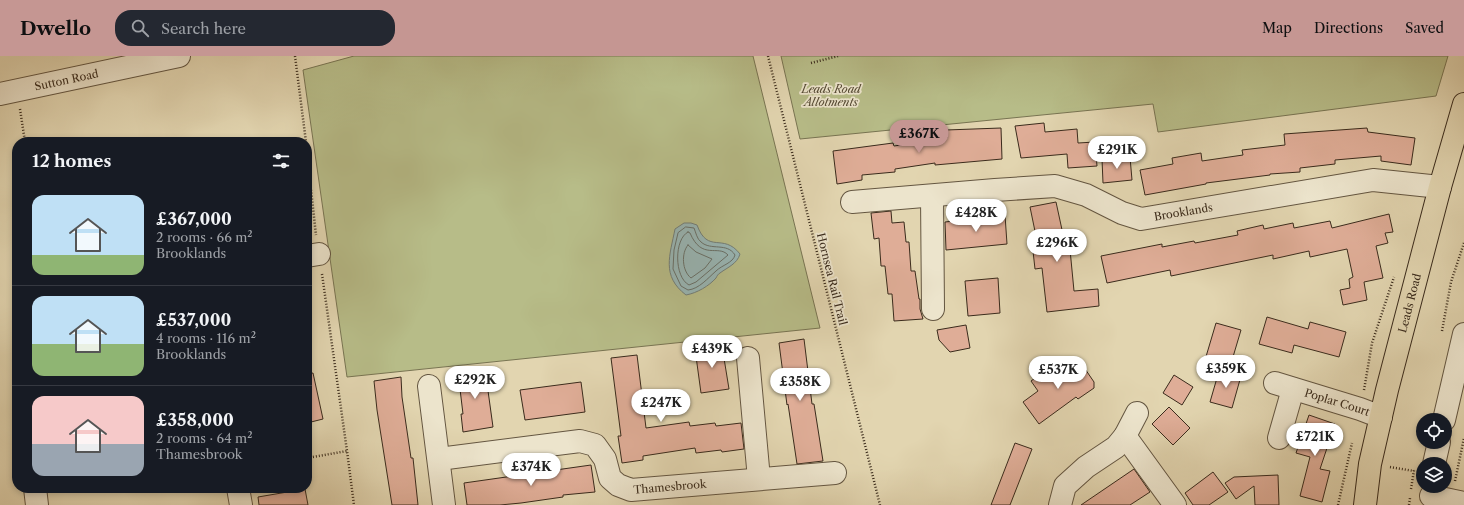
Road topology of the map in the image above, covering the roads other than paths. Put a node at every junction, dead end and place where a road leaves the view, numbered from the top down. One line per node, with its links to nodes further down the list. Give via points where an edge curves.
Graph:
1 (179, 56): 2 (street, Sutton Road)
2 (8, 93)
3 (1464, 104): 4 (main road, Leads Road)
4 (1440, 187): 5 (street, Brooklands, via 1373,180 1141,219 1122,214 1086,195 1055,186); 13 (main road, Leads Road)
5 (932, 196): 6 (street, Brooklands); 7 (street)
6 (852, 202)
7 (933, 309)
8 (1464, 334): 12 (street)
9 (748, 358): 18 (street)
10 (429, 386): 16 (street)
11 (1137, 413): 14 (street)
12 (1446, 413)
13 (1381, 417): 15 (street, Poplar Court, via 1284,386); 26 (main road, Leads Road, via 1370,464)
14 (1125, 436): 24 (street, via 1116,447 1086,467 1065,486); 25 (street)
15 (1279, 438)
16 (439, 459): 18 (street, Thamesbrook, via 580,441 595,446 605,459 610,478 618,486 631,490); 23 (street)
17 (835, 473): 18 (street, Thamesbrook)
18 (759, 479)
19 (36, 493): 21 (street)
20 (239, 493): 22 (street)
21 (37, 505)
22 (241, 505)
23 (444, 505)
24 (1060, 505)
25 (1175, 505)
26 (1365, 505)

